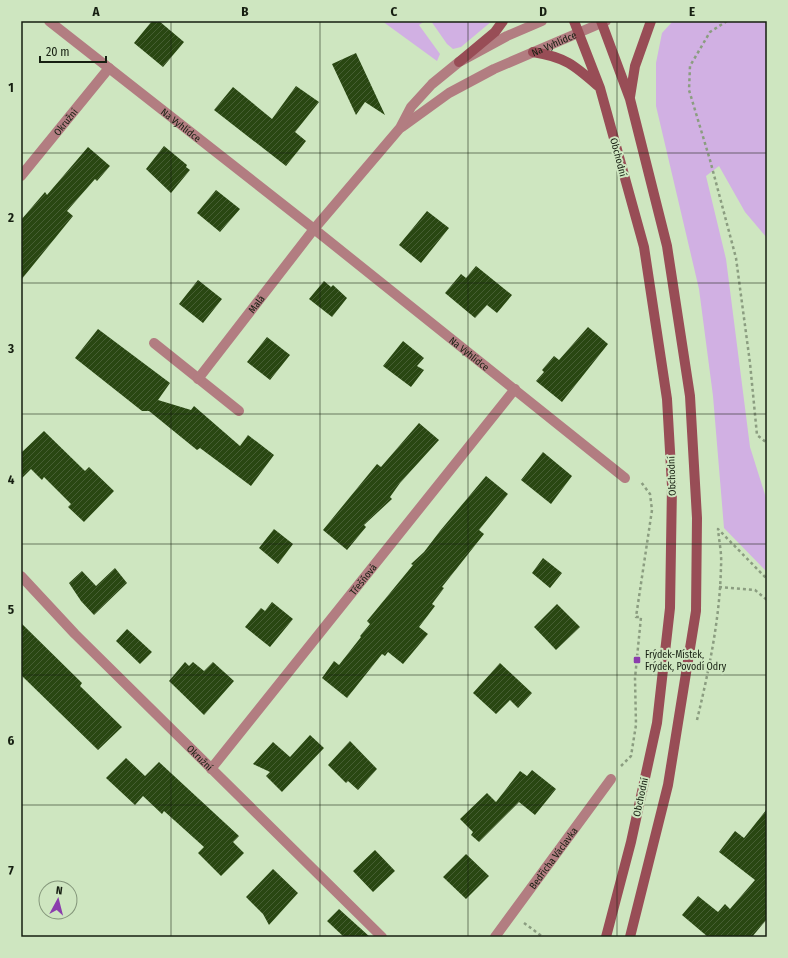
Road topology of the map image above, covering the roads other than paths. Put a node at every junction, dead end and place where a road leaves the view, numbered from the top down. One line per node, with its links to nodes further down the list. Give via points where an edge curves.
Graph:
1 (49, 21): 10 (street, Na Vyhlídce)
2 (503, 21): 9 (main road, via 495,32)
3 (542, 21): 9 (street, Na Vyhlídce, via 506,36)
4 (574, 21): 7 (main road, Obchodní)
5 (651, 21): 12 (main road, via 635,66)
6 (603, 22): 7 (street, Na Vyhlídce); 12 (main road)
7 (579, 33): 8 (street, Na Vyhlídce); 11 (main road, Obchodní)
8 (533, 52): 11 (main road, via 565,60); 13 (street, Na Vyhlídce, via 449,93)
9 (459, 62): 13 (street, Na Vyhlídce, via 432,84 411,107)
10 (109, 68): 14 (street, Okružní); 15 (street, Na Vyhlídce)
11 (600, 88): 26 (main road, Obchodní, via 644,248 667,399 672,533 670,608 657,723 631,842)
12 (630, 99): 27 (main road, via 671,270 690,396 697,525 696,611 668,785)
13 (400, 128): 15 (street, Na Vyhlídce)
14 (21, 176)
15 (314, 229): 17 (street, Malá); 18 (street, Na Vyhlídce)
16 (154, 343): 17 (street)
17 (198, 378): 19 (street)
18 (515, 389): 20 (street, Na Vyhlídce); 22 (street, Třešňová)
19 (239, 411)
20 (625, 478)
21 (21, 576): 22 (street, Okružní, via 75,634)
22 (211, 769): 24 (street, Okružní)
23 (611, 779): 25 (street, Bedřicha Václavka)
24 (382, 937)
25 (495, 937)
26 (606, 937)
27 (630, 937)

